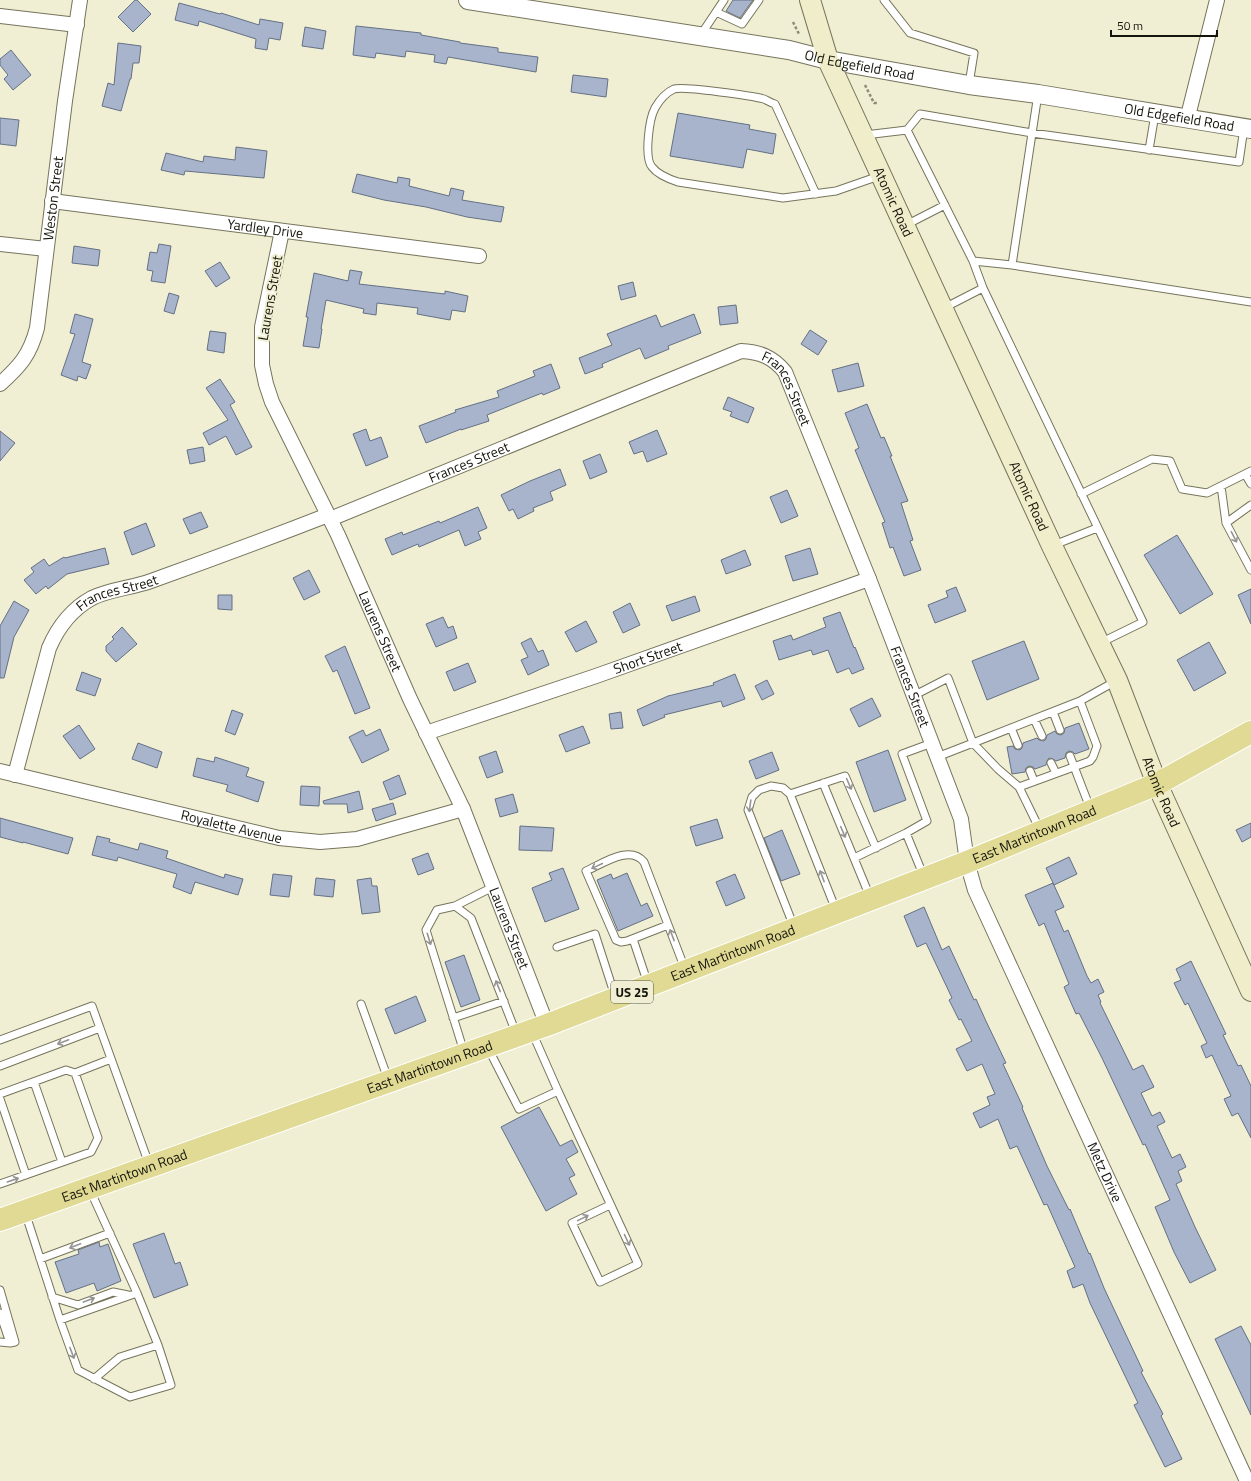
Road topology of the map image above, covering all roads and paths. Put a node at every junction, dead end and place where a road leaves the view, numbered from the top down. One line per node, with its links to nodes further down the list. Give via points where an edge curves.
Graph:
1 (80, 0): 11 (street, Weston Street)
2 (724, 0): 8 (lane)
3 (759, 0): 8 (lane, via 742,24)
4 (810, 0): 16 (main road, Atomic Road)
5 (884, 0): 19 (lane, via 910,33 974,54)
6 (1217, 0): 24 (street)
7 (477, 1): 14 (street, Old Edgefield Road)
8 (716, 12): 14 (lane)
9 (0, 16): 11 (street)
10 (793, 22): 13 (path)
11 (77, 25): 32 (street, Weston Street)
12 (805, 31): 13 (path)
13 (799, 34): 15 (path)
14 (700, 36): 16 (street, Old Edgefield Road, via 789,50)
15 (799, 40)
16 (828, 60): 19 (street, Old Edgefield Road); 28 (main road, Atomic Road)
17 (866, 80): 18 (path)
18 (865, 85): 20 (path); 22 (path, via 874,103)
19 (969, 85): 21 (street, Old Edgefield Road)
20 (860, 88)
21 (1038, 94): 23 (street, Old Edgefield Road); 27 (lane)
22 (878, 103)
23 (1155, 114): 24 (street, Old Edgefield Road); 29 (lane)
24 (1187, 120): 25 (street, Old Edgefield Road)
25 (1247, 129): 29 (lane, via 1239,162)
26 (907, 130): 27 (lane, via 920,114); 28 (lane); 33 (lane)
27 (1032, 134): 29 (lane); 40 (lane)
28 (863, 135): 30 (main road, Atomic Road)
29 (1149, 150)
30 (881, 175): 31 (lane, via 836,191); 34 (main road, Atomic Road)
31 (816, 194): 31 (lane, via 784,198 678,182 664,177 652,167 648,157 654,109 664,96 674,89 694,88 763,99 775,104)
32 (52, 201): 35 (street, Yardley Drive); 37 (street, Weston Street)
33 (944, 205): 34 (lane); 39 (lane)
34 (905, 226): 43 (main road, Atomic Road)
35 (282, 231): 38 (street, Yardley Drive); 50 (street, Laurens Street, via 262,327 262,365 272,402)
36 (0, 244): 37 (street)
37 (46, 249): 44 (street, Weston Street, via 34,340 19,366)
38 (479, 256)
39 (973, 261): 40 (lane); 41 (lane)
40 (1012, 265): 42 (lane)
41 (983, 288): 43 (lane); 48 (lane)
42 (1251, 302)
43 (943, 308): 53 (main road, Atomic Road)
44 (0, 384)
45 (1248, 472): 46 (lane); 47 (lane)
46 (1251, 484)
47 (1221, 486): 48 (lane, via 1207,493 1182,489 1170,461 1152,459); 51 (lane)
48 (1081, 494): 52 (lane)
49 (1251, 505): 51 (lane)
50 (329, 517): 55 (street, Frances Street, via 741,351 752,351 772,359 785,372); 65 (street, Laurens Street); 77 (street, Frances Street, via 146,583 103,593 81,605 54,635)
51 (1226, 523): 54 (lane, one-way to 54)
52 (1097, 528): 53 (lane); 56 (lane, via 1143,622)
53 (1052, 546): 56 (main road, Atomic Road)
54 (1251, 570)
55 (869, 579): 58 (street, Frances Street); 65 (street, Short Street)
56 (1099, 643): 57 (main road, Atomic Road)
57 (1117, 680): 59 (lane); 80 (main road, Atomic Road)
58 (914, 696): 67 (street, Frances Street); 68 (lane, via 948,678)
59 (1080, 701): 60 (lane); 73 (lane, via 1097,746 1090,761)
60 (1053, 712): 61 (lane); 63 (lane)
61 (1034, 719): 62 (lane); 66 (lane)
62 (1011, 728): 68 (lane); 69 (lane)
63 (1060, 730)
64 (1251, 732): 80 (main road, East Martintown Road / US 25)
65 (426, 733): 83 (street, Laurens Street)
66 (1042, 736)
67 (932, 743): 71 (street, Frances Street); 86 (lane, via 902,754 927,821)
68 (973, 743): 71 (lane); 81 (lane)
69 (1018, 745)
70 (1070, 756): 73 (lane)
71 (937, 757): 89 (street, Frances Street, via 961,819)
72 (1051, 763): 76 (lane)
73 (1074, 767): 76 (lane); 84 (lane)
74 (0, 771): 77 (street, Royalette Avenue)
75 (1030, 771): 78 (lane)
76 (1056, 773): 78 (lane)
77 (15, 775): 83 (street, Royalette Avenue, via 300,841 357,839)
78 (1034, 781): 81 (lane)
79 (823, 783): 82 (lane); 87 (lane, one-way to 87, via 845,776); 88 (lane, one-way to 88)
80 (1157, 784): 84 (main road, East Martintown Road / US 25); 101 (main road, Atomic Road)
81 (1019, 787): 85 (lane)
82 (790, 794): 94 (lane, one-way to 82); 96 (lane, one-way to 96, via 783,788 771,786 759,790 752,797 748,810)
83 (463, 809): 91 (street, Laurens Street)
84 (1091, 811): 85 (main road, East Martintown Road / US 25)
85 (1041, 832): 89 (main road, East Martintown Road / US 25)
86 (906, 833): 87 (lane); 90 (lane)
87 (876, 848): 88 (lane)
88 (854, 858): 92 (lane)
89 (967, 862): 90 (main road, East Martintown Road / US 25); 139 (street, Metz Drive, via 975,890)
90 (924, 879): 92 (main road, East Martintown Road / US 25)
91 (493, 887): 93 (lane); 107 (street, Laurens Street)
92 (871, 900): 94 (main road, East Martintown Road / US 25)
93 (455, 906): 103 (lane, one-way to 93, via 471,918); 105 (lane, one-way to 105, via 437,910 426,930)
94 (837, 913): 96 (main road, East Martintown Road / US 25)
95 (668, 925): 97 (lane); 97 (lane, one-way to 97, via 640,856 622,856 586,871 614,938 620,942); 99 (lane, one-way to 95)
96 (795, 929): 99 (main road, East Martintown Road / US 25)
97 (632, 939): 100 (lane)
98 (557, 947): 102 (lane, via 595,934)
99 (686, 971): 100 (main road, East Martintown Road / US 25)
100 (649, 985): 102 (main road, East Martintown Road / US 25)
101 (1251, 991)
102 (615, 998): 107 (main road, East Martintown Road / US 25)
103 (504, 1001): 105 (lane); 107 (lane)
104 (361, 1004): 114 (lane)
105 (453, 1018): 110 (lane)
106 (100, 1028): 108 (lane, via 92,1006); 111 (lane); 112 (lane, one-way to 112)
107 (532, 1030): 109 (main road, East Martintown Road / US 25); 116 (lane)
108 (0, 1040)
109 (487, 1046): 110 (main road, East Martintown Road / US 25); 116 (lane, via 519,1109)
110 (464, 1054): 114 (main road, East Martintown Road / US 25)
111 (111, 1059): 113 (lane); 120 (lane)
112 (0, 1066)
113 (75, 1073): 115 (lane, via 66,1070); 119 (lane, via 98,1138 90,1152)
114 (388, 1081): 120 (main road, East Martintown Road / US 25)
115 (34, 1082): 117 (lane); 119 (lane)
116 (558, 1091): 124 (lane)
117 (0, 1094)
118 (0, 1099): 121 (lane)
119 (62, 1162): 121 (lane)
120 (150, 1166): 123 (main road, East Martintown Road / US 25)
121 (26, 1175): 122 (lane, one-way to 121)
122 (0, 1184)
123 (89, 1188): 125 (main road, East Martintown Road / US 25); 127 (lane)
124 (610, 1205): 124 (lane, one-way to 124, via 638,1264 600,1282 572,1223)
125 (25, 1211): 126 (main road, East Martintown Road / US 25); 128 (lane)
126 (0, 1220)
127 (110, 1233): 128 (lane, one-way to 128); 130 (lane)
128 (40, 1259): 132 (lane)
129 (0, 1290): 136 (lane, via 15,1342)
130 (137, 1293): 131 (lane); 137 (lane)
131 (128, 1295): 132 (lane, one-way to 131, via 78,1305 113,1292); 134 (lane)
132 (52, 1297): 134 (lane)
133 (0, 1313): 136 (lane)
134 (60, 1320): 138 (lane, one-way to 138, via 78,1370)
135 (0, 1342): 136 (lane)
136 (10, 1343)
137 (158, 1345): 138 (lane, via 120,1357); 138 (lane, via 171,1384 130,1397)
138 (94, 1378)
139 (1247, 1481)

